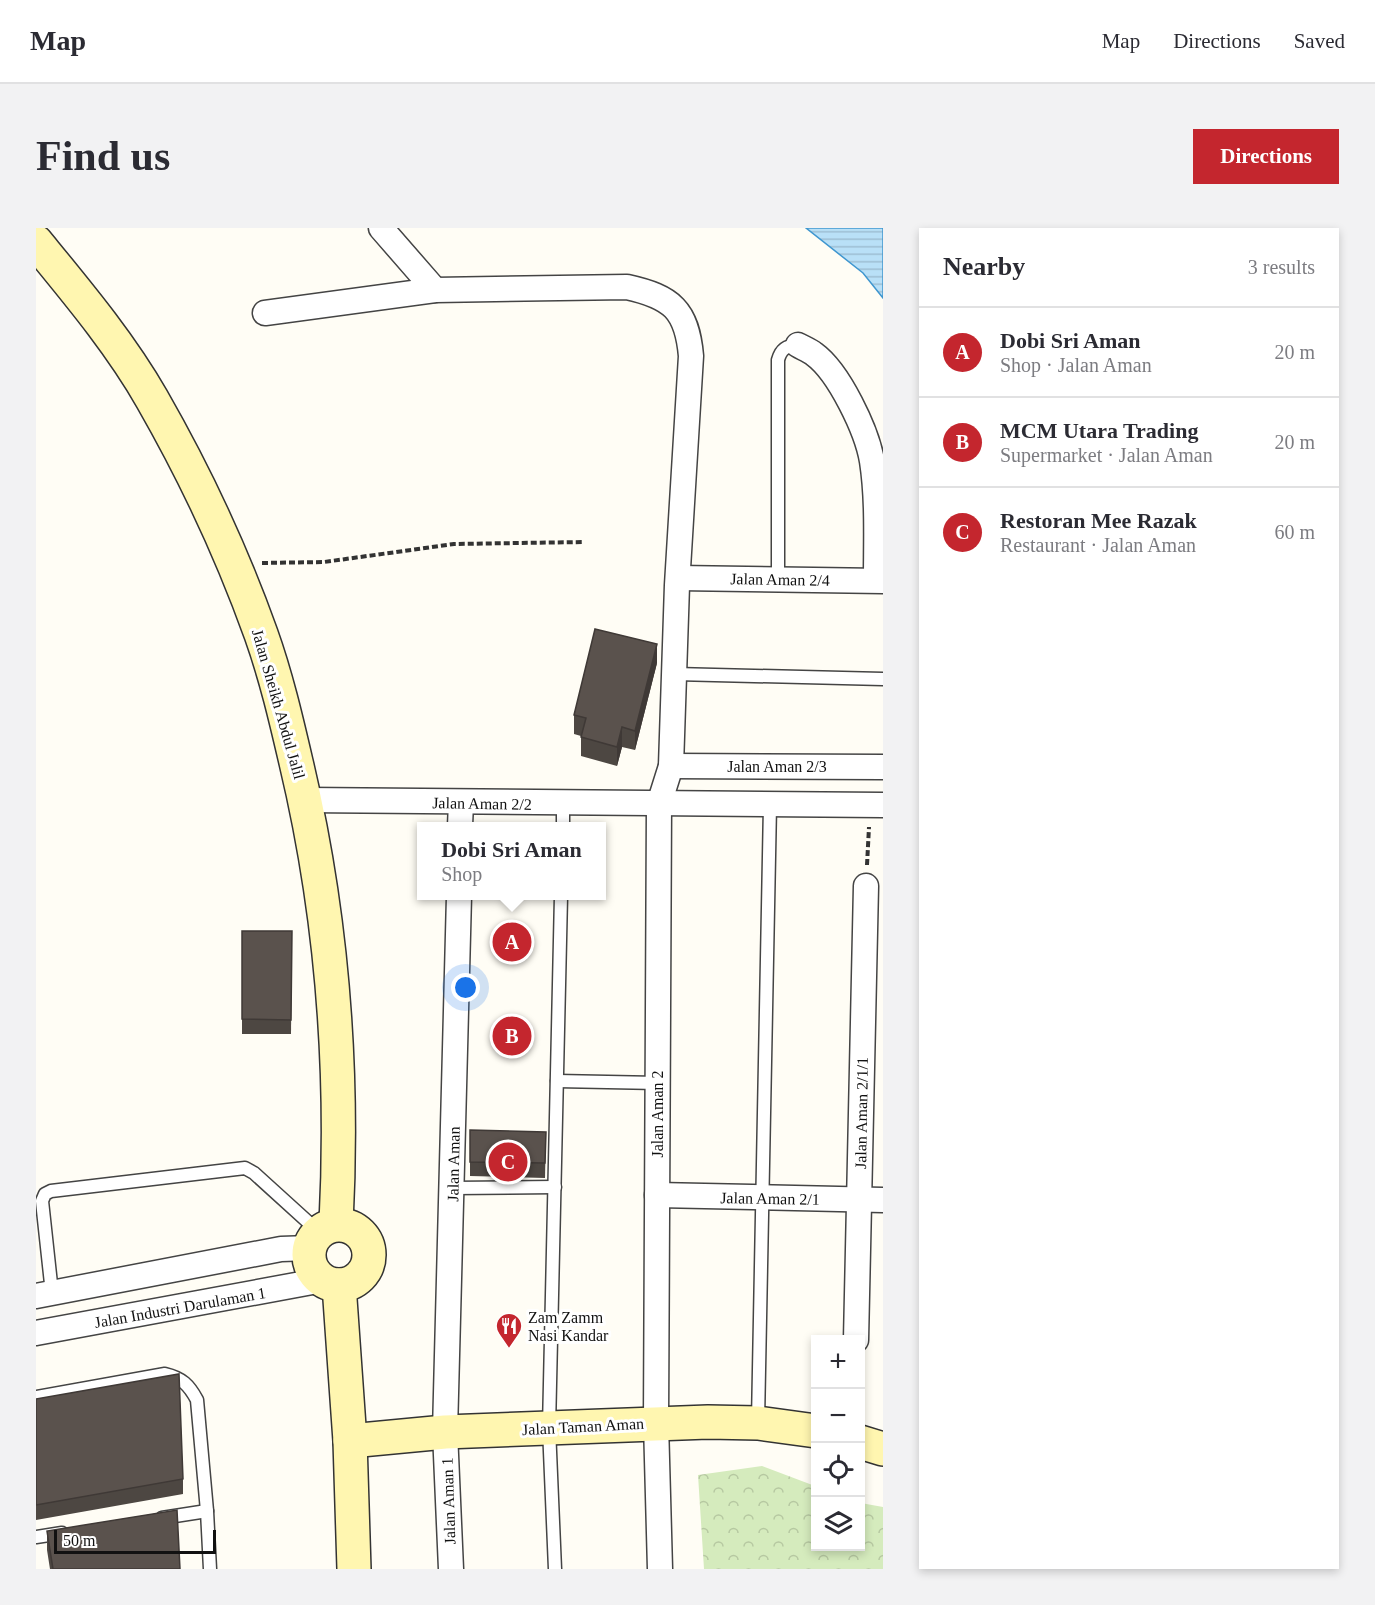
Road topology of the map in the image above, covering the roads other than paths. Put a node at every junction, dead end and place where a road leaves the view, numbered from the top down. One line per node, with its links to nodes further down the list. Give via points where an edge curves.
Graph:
1 (381, 228): 3 (street)
2 (36, 242): 13 (street, Jalan Sheikh Abdul Jalil, via 152,398 188,466 234,563 262,637)
3 (435, 290): 4 (street, Jalan Aman 2); 6 (street, Jalan Aman 2, via 627,287 667,301 680,314 689,334 691,356)
4 (265, 313)
5 (798, 345): 7 (lane, via 784,348 778,360); 8 (street, via 831,371 849,400 868,445)
6 (678, 578): 7 (street, Jalan Aman 2/4); 9 (street, Jalan Aman 2)
7 (778, 580): 8 (street, Jalan Aman 2/4)
8 (880, 580)
9 (675, 674): 10 (lane); 11 (street, Jalan Aman 2)
10 (883, 679)
11 (671, 766): 12 (street, Jalan Aman 2/3); 15 (street, Jalan Aman 2)
12 (883, 767)
13 (305, 800): 14 (street, Jalan Aman 2/2); 30 (street, Jalan Sheikh Abdul Jalil, via 327,934 340,1159)
14 (461, 802): 18 (street, Jalan Aman 2/2); 19 (street)
15 (659, 804): 16 (street, Jalan Aman 2/2); 18 (street, Jalan Aman 2/2); 24 (street, Jalan Aman 2)
16 (770, 805): 17 (street, Jalan Aman 2/2); 28 (lane)
17 (876, 805)
18 (563, 815)
19 (460, 822)
20 (866, 886): 29 (street, Jalan Aman 2/1/1)
21 (459, 900): 26 (street, Jalan Aman)
22 (561, 900): 23 (lane)
23 (557, 1081): 24 (lane); 25 (lane)
24 (658, 1083): 27 (street, Jalan Aman 2)
25 (555, 1187): 26 (lane); 38 (lane)
26 (452, 1188): 40 (street, Jalan Aman)
27 (657, 1195): 28 (street, Jalan Aman 2/1); 36 (street, Jalan Aman 2)
28 (764, 1197): 29 (street, Jalan Aman 2/1); 37 (lane)
29 (871, 1200): 34 (street, Jalan Aman 2/1/1)
30 (322, 1235): 31 (street, via 312,1267); 31 (street, via 355,1229 362,1235 369,1253 364,1272 349,1283); 32 (street, via 281,1249); 32 (lane, via 245,1168 51,1191 42,1201)
31 (331, 1283): 33 (street, Jalan Industri Darulaman 1); 41 (street)
32 (44, 1295)
33 (36, 1333)
34 (857, 1335)
35 (36, 1397): 44 (lane, via 165,1374 179,1377 197,1400)
36 (656, 1423): 37 (street, Jalan Taman Aman); 38 (street, Jalan Taman Aman); 52 (street, Jalan Aman 2)
37 (758, 1424): 39 (street, Jalan Taman Aman)
38 (549, 1428): 40 (street, Jalan Taman Aman); 51 (lane)
39 (811, 1430)
40 (445, 1432): 41 (street, Jalan Taman Aman); 50 (street, Jalan Aman 1)
41 (350, 1441): 49 (street)
42 (864, 1443): 43 (street)
43 (883, 1449)
44 (207, 1511): 45 (lane); 48 (lane)
45 (150, 1520)
46 (70, 1532): 47 (lane)
47 (36, 1537)
48 (210, 1569)
49 (354, 1569)
50 (451, 1569)
51 (555, 1569)
52 (660, 1569)

